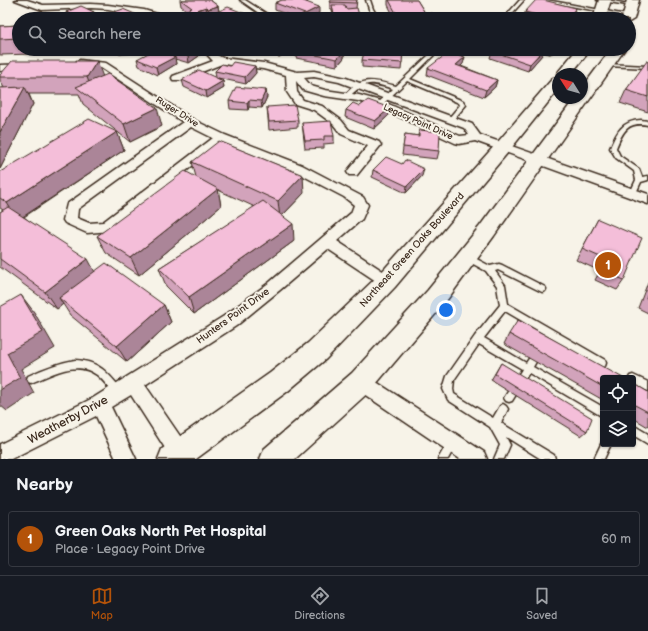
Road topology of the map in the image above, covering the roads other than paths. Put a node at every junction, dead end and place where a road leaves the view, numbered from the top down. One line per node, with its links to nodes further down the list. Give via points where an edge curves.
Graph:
1 (19, 0): 7 (street, via 42,8)
2 (98, 0): 7 (street)
3 (242, 0): 11 (lane)
4 (368, 0): 12 (lane)
5 (522, 0): 13 (lane)
6 (540, 0): 8 (lane)
7 (91, 6): 10 (street)
8 (602, 6): 9 (lane); 9 (lane)
9 (631, 10)
10 (136, 12)
11 (260, 12)
12 (372, 12)
13 (511, 12)
14 (213, 56): 18 (street)
15 (431, 56): 27 (lane)
16 (578, 56): 24 (main road)
17 (613, 56): 20 (main road)
18 (221, 62): 25 (street, Legacy Point Drive, via 264,66); 26 (street)
19 (69, 64): 35 (street, Ruger Drive, via 103,65)
20 (607, 65): 22 (lane); 40 (main road)
21 (40, 66): 23 (street)
22 (648, 67)
23 (0, 68)
24 (569, 68)
25 (294, 74): 28 (street, Legacy Point Drive, via 314,74); 31 (street, Legacy Point Drive, via 307,88); 41 (street, via 292,92 299,102 318,108 337,122 345,132 375,145)
26 (177, 78)
27 (406, 79): 29 (lane); 34 (lane, via 461,102 463,105)
28 (357, 85): 29 (lane, via 372,81); 31 (lane); 32 (street, Legacy Point Drive)
29 (397, 88): 32 (lane)
30 (552, 88): 39 (main road, Northeast Green Oaks Boulevard)
31 (347, 96): 33 (street, Legacy Point Drive)
32 (388, 96): 33 (lane); 34 (street, Legacy Point Drive)
33 (380, 104): 38 (street, Legacy Point Drive, via 459,140)
34 (451, 119): 38 (street, Legacy Point Drive, via 468,126)
35 (190, 122): 37 (street, Ruger Drive); 37 (street, via 72,206 70,220 87,228 106,227)
36 (648, 123): 43 (lane, via 640,121 628,124 619,132 613,148 618,157 637,170)
37 (221, 137): 45 (street, Ruger Drive, via 298,168)
38 (476, 137): 39 (street, Legacy Point Drive)
39 (503, 147): 40 (street, Legacy Point Drive); 50 (main road, Northeast Green Oaks Boulevard)
40 (538, 160): 44 (street, Legacy Point Drive); 48 (main road)
41 (353, 172)
42 (648, 178): 43 (lane)
43 (639, 180): 44 (lane)
44 (633, 193): 46 (street, Legacy Point Drive)
45 (349, 194): 47 (street, Hunters Point Drive, via 361,205 358,216)
46 (648, 199)
47 (328, 242): 50 (street); 63 (street, Hunters Point Drive, via 230,321)
48 (466, 257): 49 (lane); 60 (main road, via 436,297)
49 (489, 268): 51 (lane, via 499,267); 52 (lane, via 501,285)
50 (386, 281): 73 (main road, Northeast Green Oaks Boulevard, via 317,351)
51 (542, 289)
52 (504, 306): 53 (lane); 54 (lane)
53 (549, 332): 55 (lane); 56 (lane)
54 (478, 339): 57 (lane); 67 (lane, via 450,379 448,389 451,397)
55 (543, 342)
56 (602, 362)
57 (531, 364): 61 (lane); 66 (lane)
58 (31, 379): 63 (lane, via 60,367 85,363)
59 (636, 381): 62 (lane)
60 (361, 382): 71 (street); 75 (main road)
61 (518, 382)
62 (648, 387)
63 (126, 388): 64 (street, Weatherby Drive); 73 (street)
64 (100, 404): 72 (street, Weatherby Drive); 74 (street)
65 (503, 409): 67 (lane)
66 (602, 411)
67 (494, 425): 77 (lane, via 504,445); 78 (lane)
68 (636, 432): 69 (lane)
69 (648, 439)
70 (605, 447): 79 (lane)
71 (448, 451): 76 (street)
72 (0, 454)
73 (179, 457)
74 (126, 459)
75 (274, 459)
76 (477, 459)
77 (498, 459)
78 (550, 459)
79 (599, 459)

